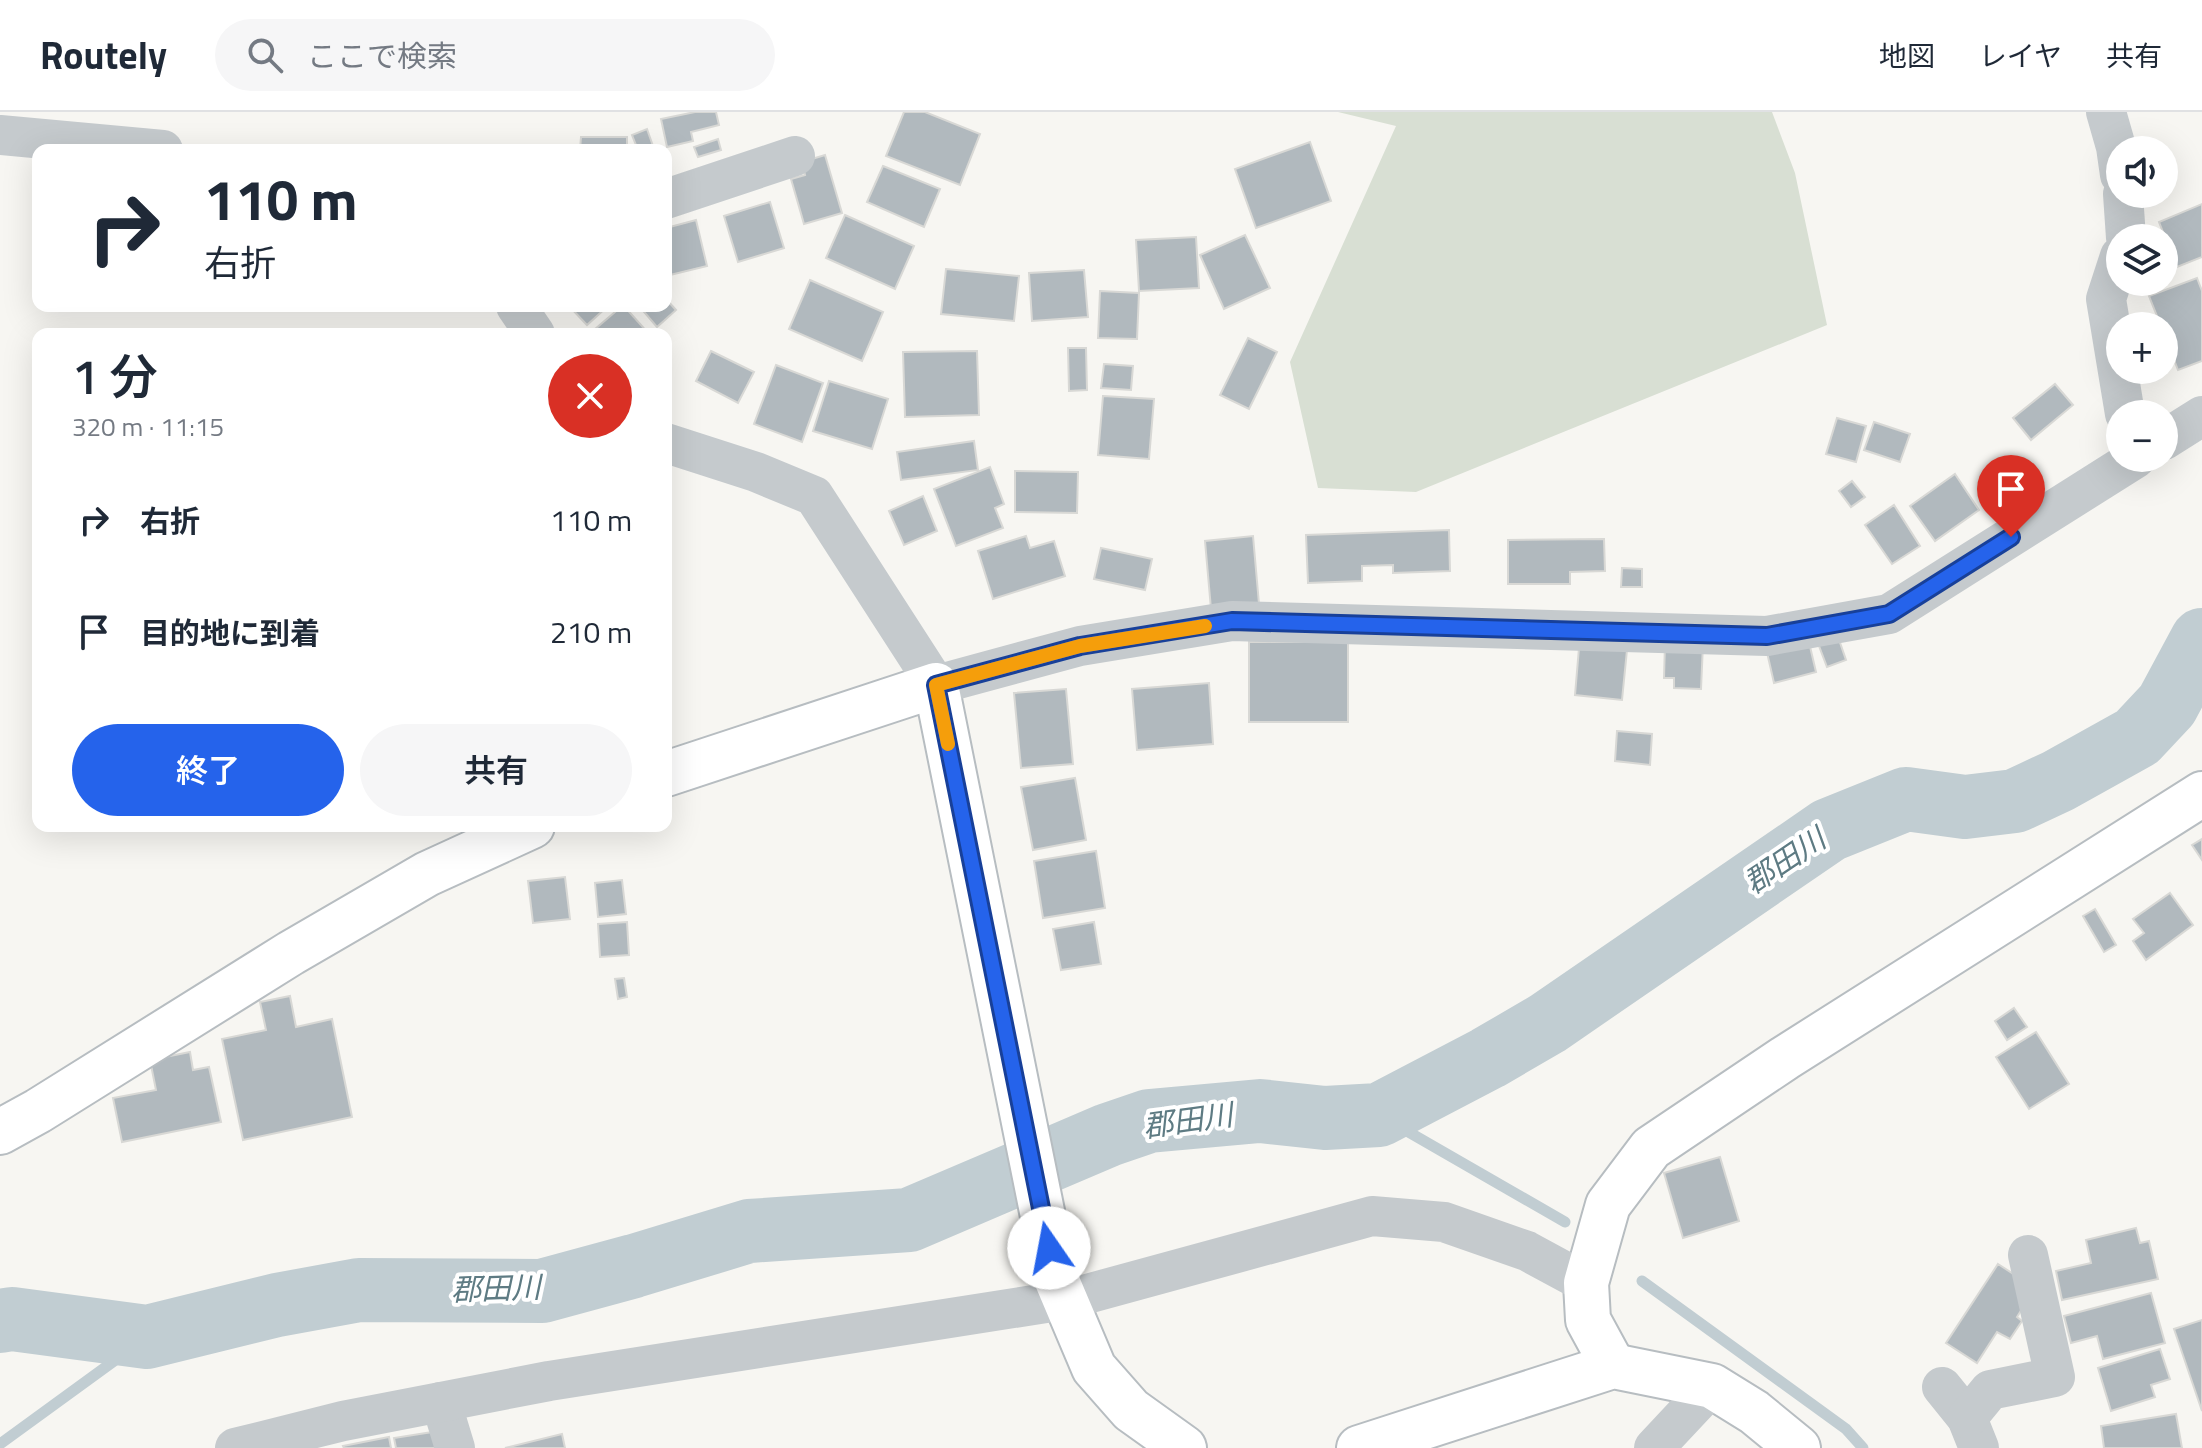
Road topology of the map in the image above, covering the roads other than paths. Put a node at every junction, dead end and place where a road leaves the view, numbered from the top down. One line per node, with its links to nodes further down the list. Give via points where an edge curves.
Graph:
1 (2106, 112): 3 (street)
2 (0, 135): 4 (street)
3 (2113, 136)
4 (98, 144)
5 (795, 156): 6 (street)
6 (672, 197)
7 (2107, 296): 8 (street)
8 (2123, 400)
9 (2202, 416): 10 (street)
10 (2178, 431)
11 (672, 445): 13 (street, via 814,496)
12 (2114, 472): 13 (street, via 1889,614 1767,636 1232,621 1080,646)
13 (936, 685): 14 (street); 20 (street)
14 (672, 772)
15 (2202, 794): 19 (street, via 1651,1148 1608,1205)
16 (519, 832): 17 (street, via 427,874)
17 (0, 1132)
18 (2028, 1255): 25 (street, via 2055,1377 1990,1390)
19 (1586, 1283): 20 (street, via 1527,1251 1444,1222 1372,1216); 21 (street, via 1588,1320)
20 (1060, 1288): 24 (street); 28 (street, via 1094,1368 1131,1410)
21 (1613, 1366): 22 (street); 29 (street)
22 (1712, 1386): 30 (street); 31 (street)
23 (1942, 1387): 25 (street)
24 (441, 1402): 26 (street); 27 (street)
25 (1973, 1433)
26 (235, 1448)
27 (455, 1448)
28 (1184, 1448)
29 (1359, 1448)
30 (1654, 1448)
31 (1798, 1448)

